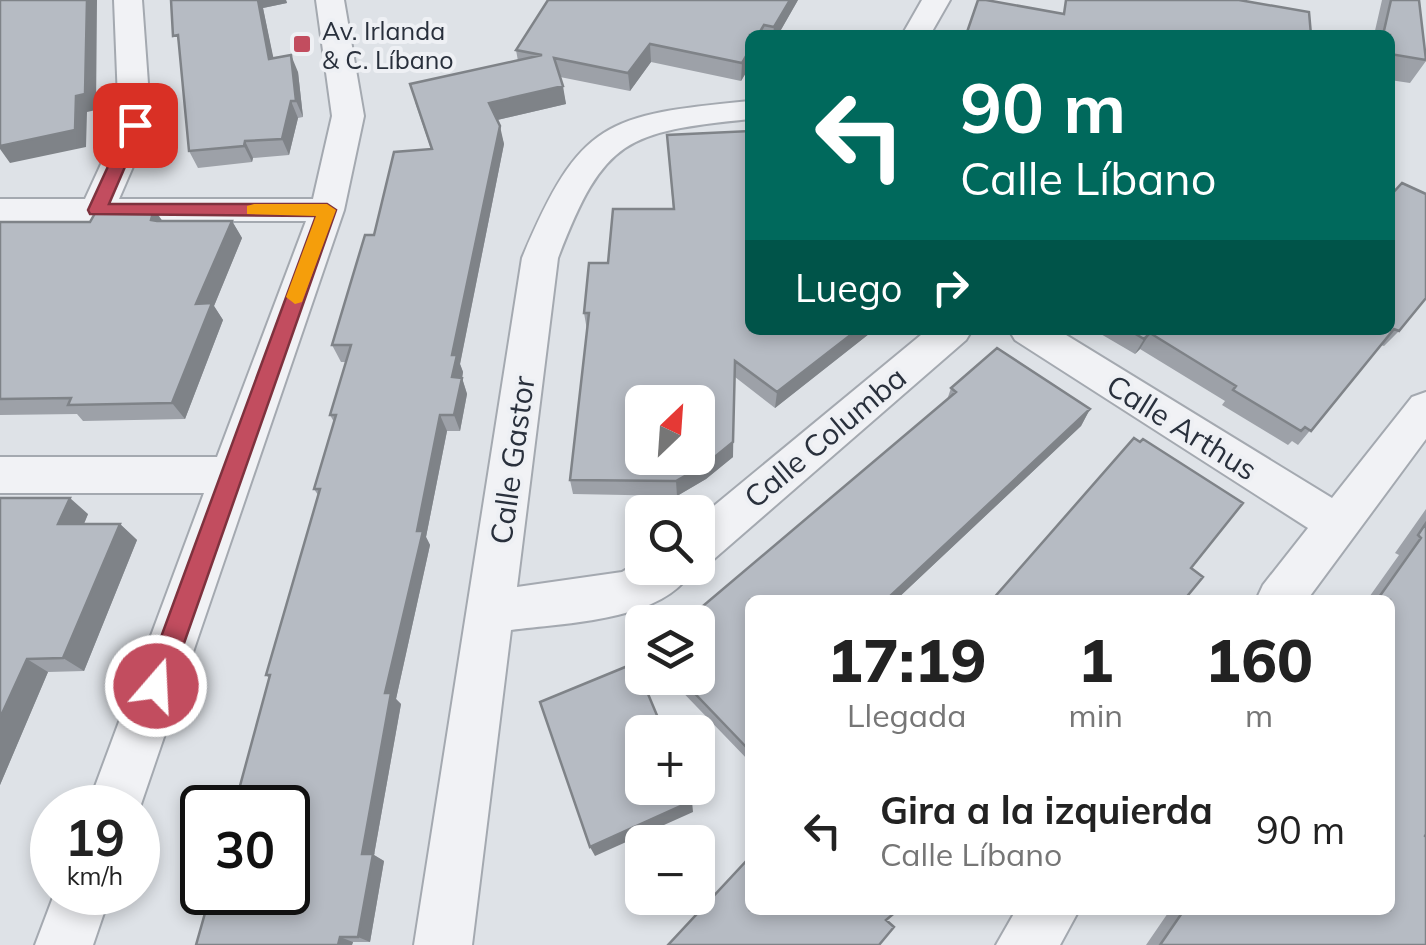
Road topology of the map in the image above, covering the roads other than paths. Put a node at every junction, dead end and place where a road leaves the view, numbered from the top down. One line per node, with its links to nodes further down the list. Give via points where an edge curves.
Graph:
1 (128, 0): 7 (street, via 135,125)
2 (330, 0): 8 (street, via 348,116)
3 (936, 0): 4 (street)
4 (919, 30)
5 (745, 110): 18 (street, Calle Gastor, via 638,125 602,144 568,188 540,258)
6 (0, 210): 7 (street)
7 (97, 210): 8 (street)
8 (327, 210): 13 (street)
9 (947, 335): 15 (street, Calle Columba)
10 (1036, 335): 14 (street, Calle Arthus)
11 (1426, 408): 14 (street)
12 (0, 475): 13 (street)
13 (231, 475): 19 (street)
14 (1336, 523): 17 (street)
15 (715, 531)
16 (641, 585): 18 (street)
17 (1284, 595)
18 (491, 612): 23 (street, Calle Gastor)
19 (121, 785)
20 (75, 915): 22 (street)
21 (1047, 915): 24 (street)
22 (64, 945)
23 (442, 945)
24 (1025, 945)

